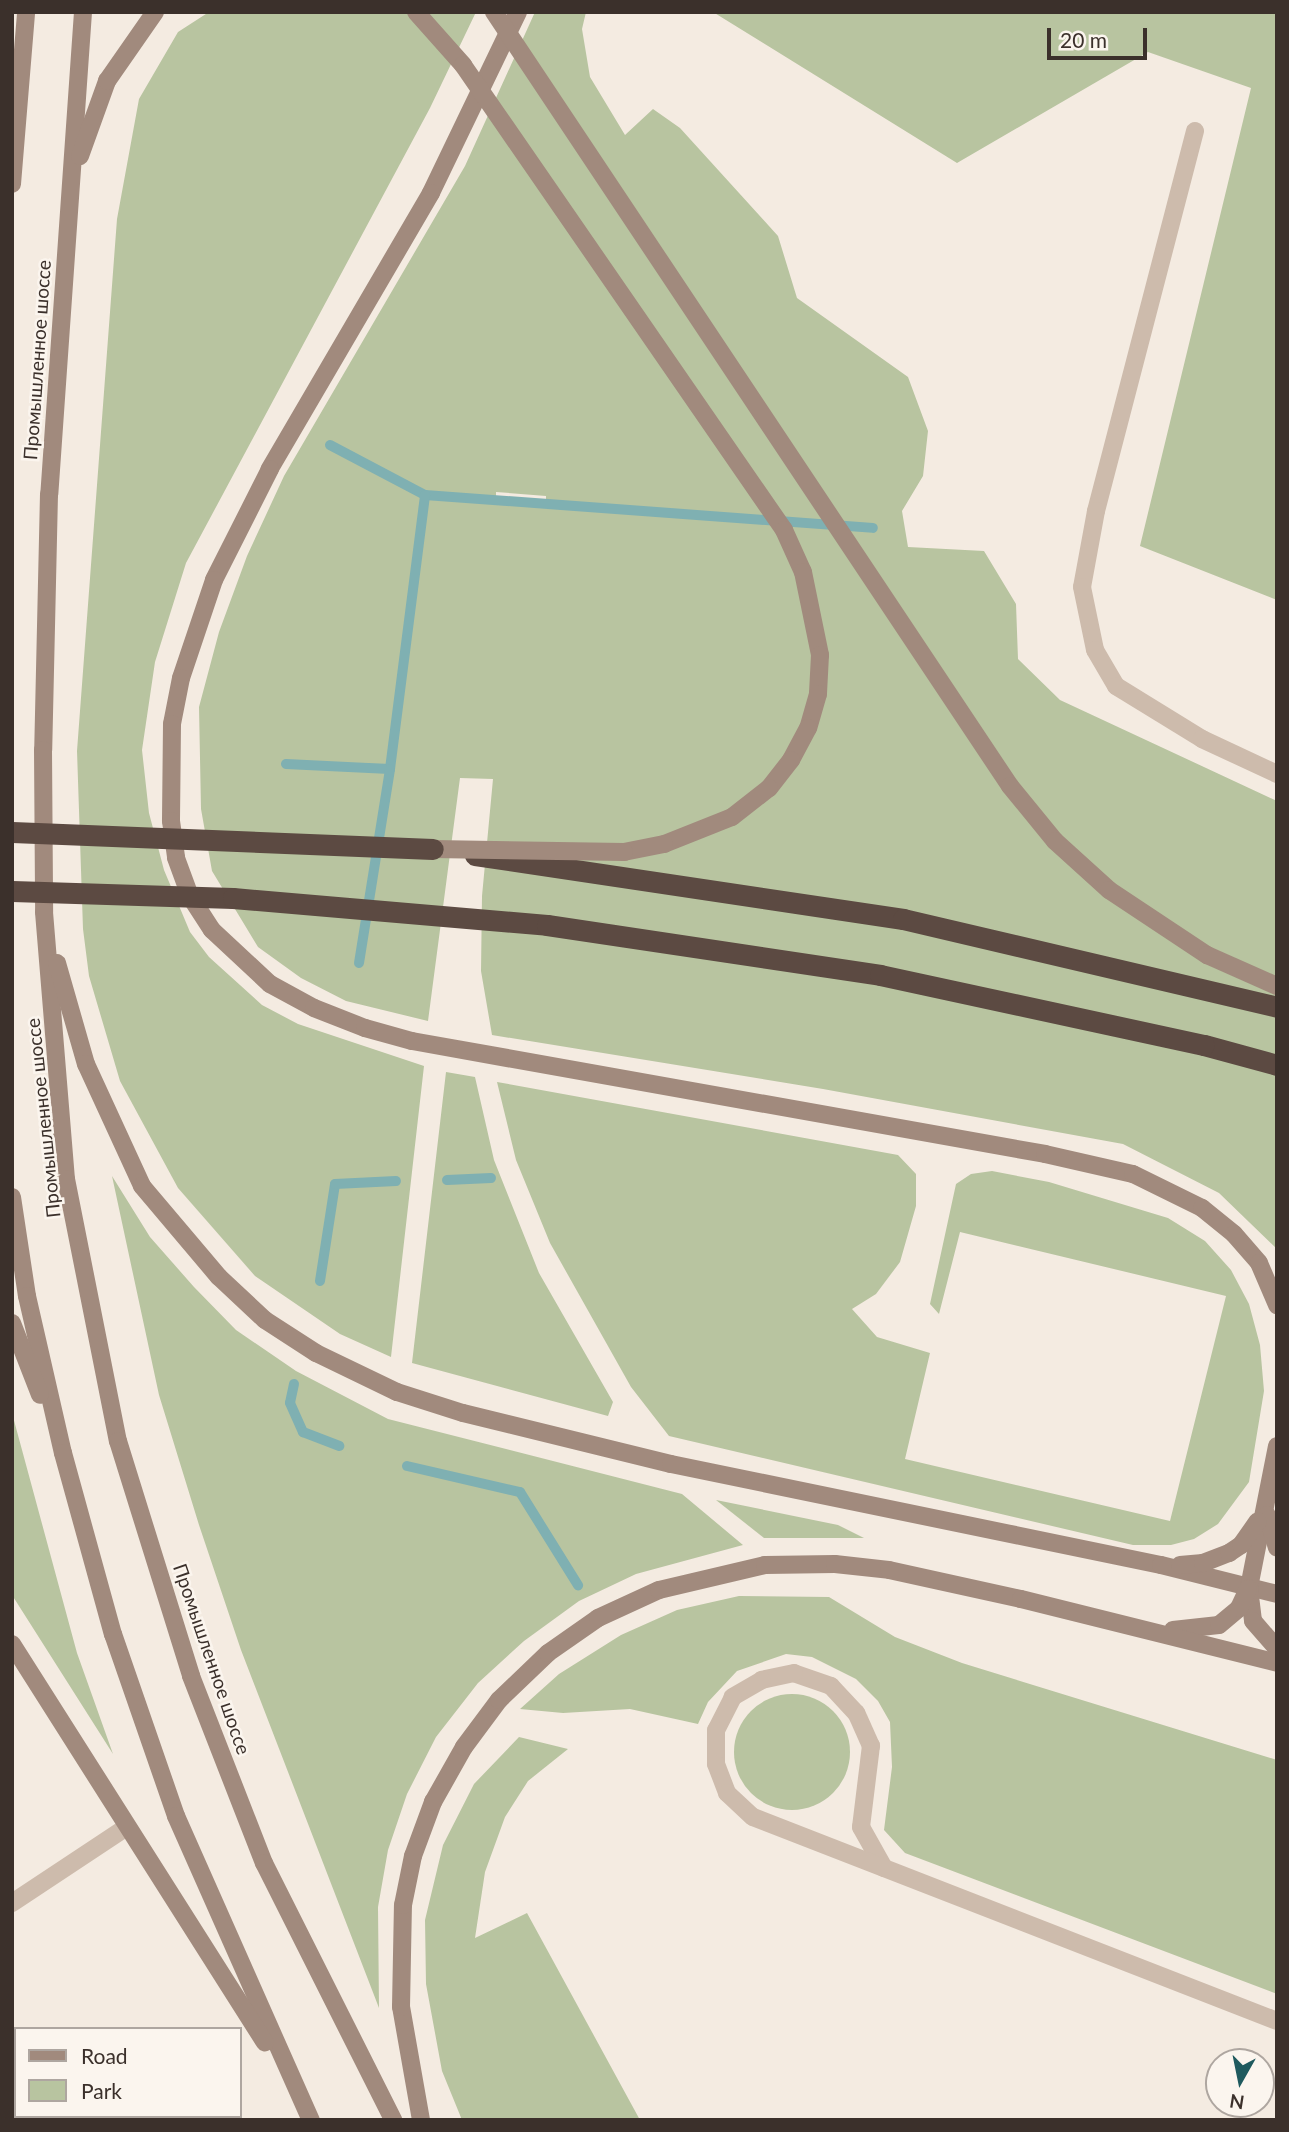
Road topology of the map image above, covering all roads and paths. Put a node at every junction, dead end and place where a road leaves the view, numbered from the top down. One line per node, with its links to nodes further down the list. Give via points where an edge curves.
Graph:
1 (26, 12): 8 (main road)
2 (83, 12): 9 (main road, Промышленное шоссе)
3 (155, 12): 9 (main road, via 107,81)
4 (416, 12): 12 (main road, bridge, via 464,65 784,530 803,572 820,654 818,694 808,728 791,760 769,789 732,817 664,844 624,852)
5 (494, 12): 15 (main road, bridge, via 1010,786 1055,841 1109,890 1207,955)
6 (518, 12): 19 (main road, via 431,193 270,469 214,580 181,678 172,724 171,821 176,858 190,895 212,930 270,984 365,1028 412,1041 1045,1154 1133,1174 1180,1195 1234,1234 1259,1264)
7 (1195, 131): 10 (street, via 1096,511 1082,587 1095,650 1116,686 1202,739)
8 (12, 184)
9 (70, 189): 14 (main road, Промышленное шоссе, via 49,494)
10 (1277, 775)
11 (12, 832): 12 (highway, bridge)
12 (433, 849): 16 (highway, bridge, via 902,919)
13 (12, 891): 17 (highway, bridge, via 233,898 547,925 880,975 1049,1008)
14 (44, 912): 25 (main road, via 86,1064 142,1185 219,1277 265,1320 316,1353 397,1392 463,1413 671,1464); 38 (main road, Промышленное шоссе, via 66,1179 118,1441 191,1676 264,1863)
15 (1277, 986)
16 (1277, 1007)
17 (1277, 1065)
18 (12, 1197): 22 (main road, Промышленное шоссе, via 27,1296)
19 (1277, 1305)
20 (12, 1323): 22 (main road)
21 (1277, 1446): 23 (main road)
22 (63, 1453): 36 (main road, Промышленное шоссе, via 113,1634 176,1816)
23 (1265, 1505): 24 (main road); 25 (main road, via 1253,1532 1229,1552 1203,1563); 26 (main road)
24 (1277, 1547)
25 (1161, 1565): 26 (main road)
26 (1249, 1588): 27 (main road); 28 (main road, via 1239,1608 1219,1625); 30 (main road, via 1253,1621)
27 (1277, 1594)
28 (1152, 1631): 31 (main road); 39 (main road, via 889,1570 835,1564 765,1565 659,1590 598,1618 548,1653 499,1700 433,1802 413,1856 403,1905 401,2007)
29 (12, 1644): 32 (main road)
30 (1277, 1649)
31 (1277, 1663)
32 (127, 1827): 34 (street); 36 (main road)
33 (884, 1868): 33 (street, via 861,1827 871,1746 856,1713 831,1686 794,1673 762,1680 733,1697 716,1730 716,1764 727,1793 753,1817); 35 (street)
34 (12, 1903)
35 (1277, 2021)
36 (298, 2096): 37 (main road, Промышленное шоссе)
37 (311, 2120)
38 (393, 2120)
39 (421, 2120)

